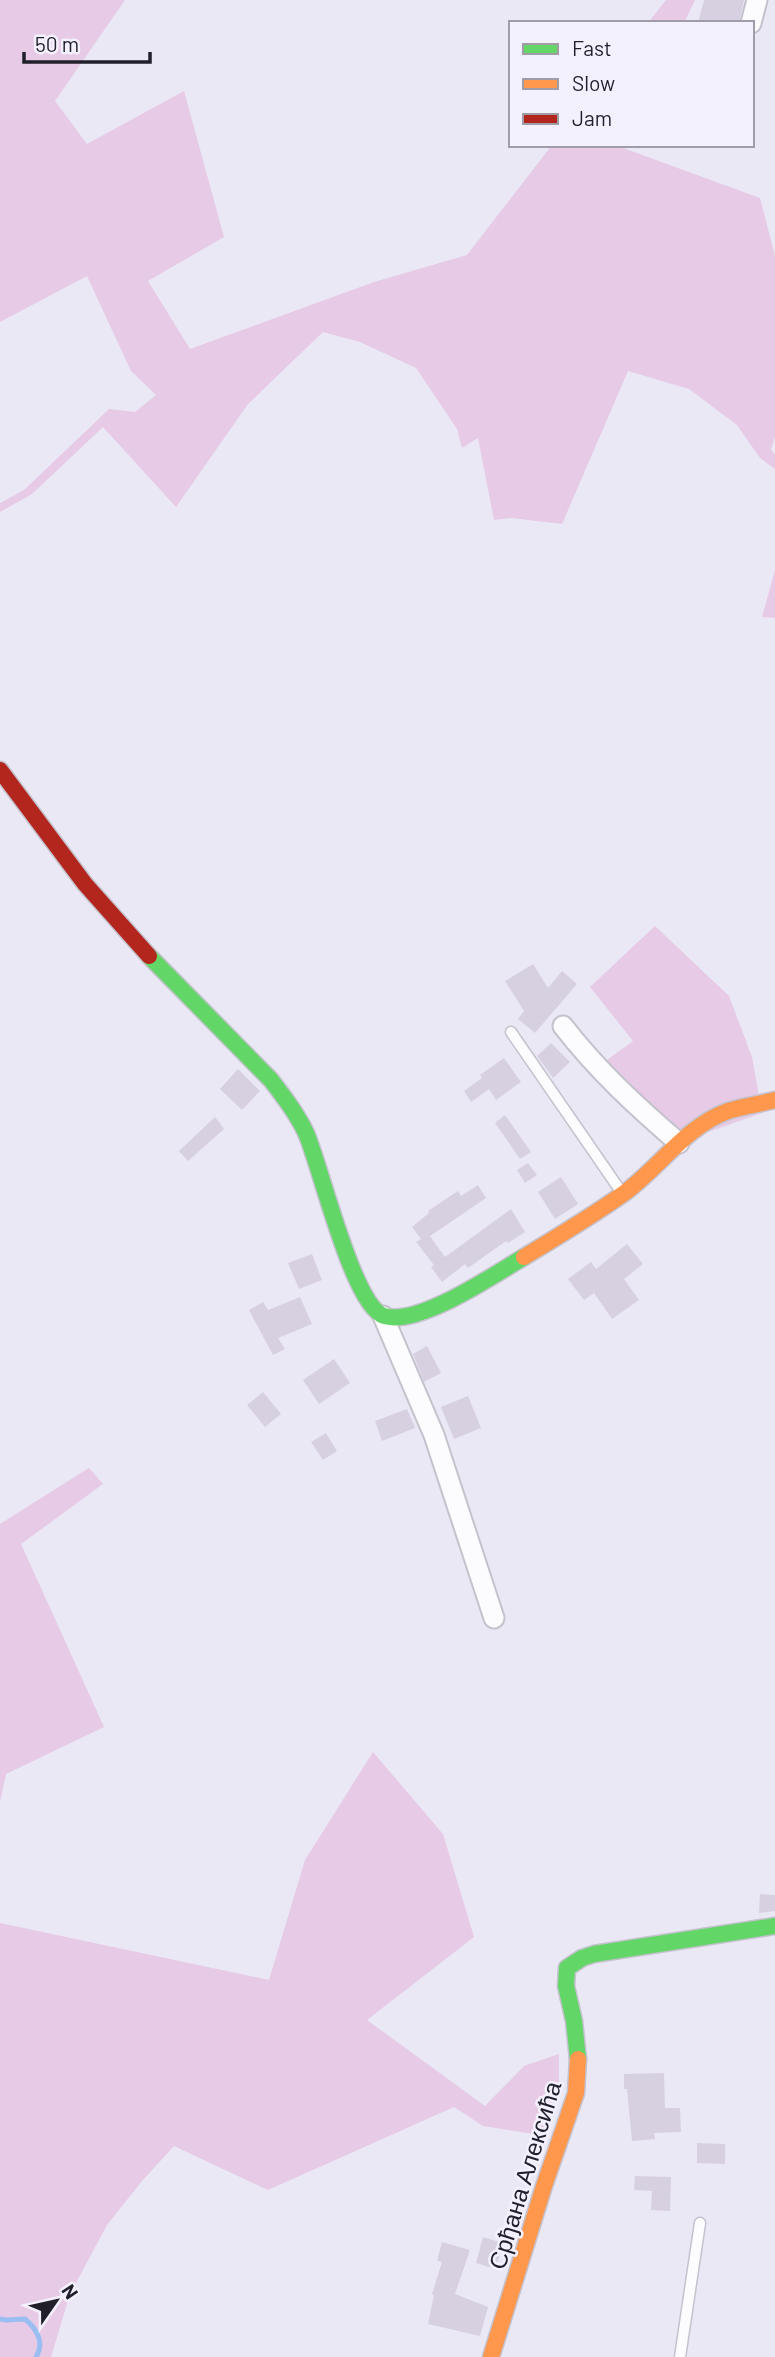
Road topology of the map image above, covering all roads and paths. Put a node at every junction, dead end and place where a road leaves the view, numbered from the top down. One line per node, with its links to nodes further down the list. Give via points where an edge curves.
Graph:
1 (757, 0): 2 (street)
2 (752, 21)
3 (0, 770): 9 (street, via 85,884 288,1100 306,1134 356,1279 370,1306)
4 (563, 1026): 7 (street, via 592,1063)
5 (511, 1032): 8 (lane)
6 (775, 1100): 7 (street, via 728,1111)
7 (680, 1143): 8 (street)
8 (622, 1194): 9 (street, via 438,1306)
9 (383, 1316): 10 (street, via 434,1435)
10 (494, 1618)
11 (775, 1926): 13 (street, Срђана Алексића, via 594,1954 566,1968 579,2069 576,2094)
12 (700, 2223): 14 (lane)
13 (491, 2357)
14 (680, 2357)

